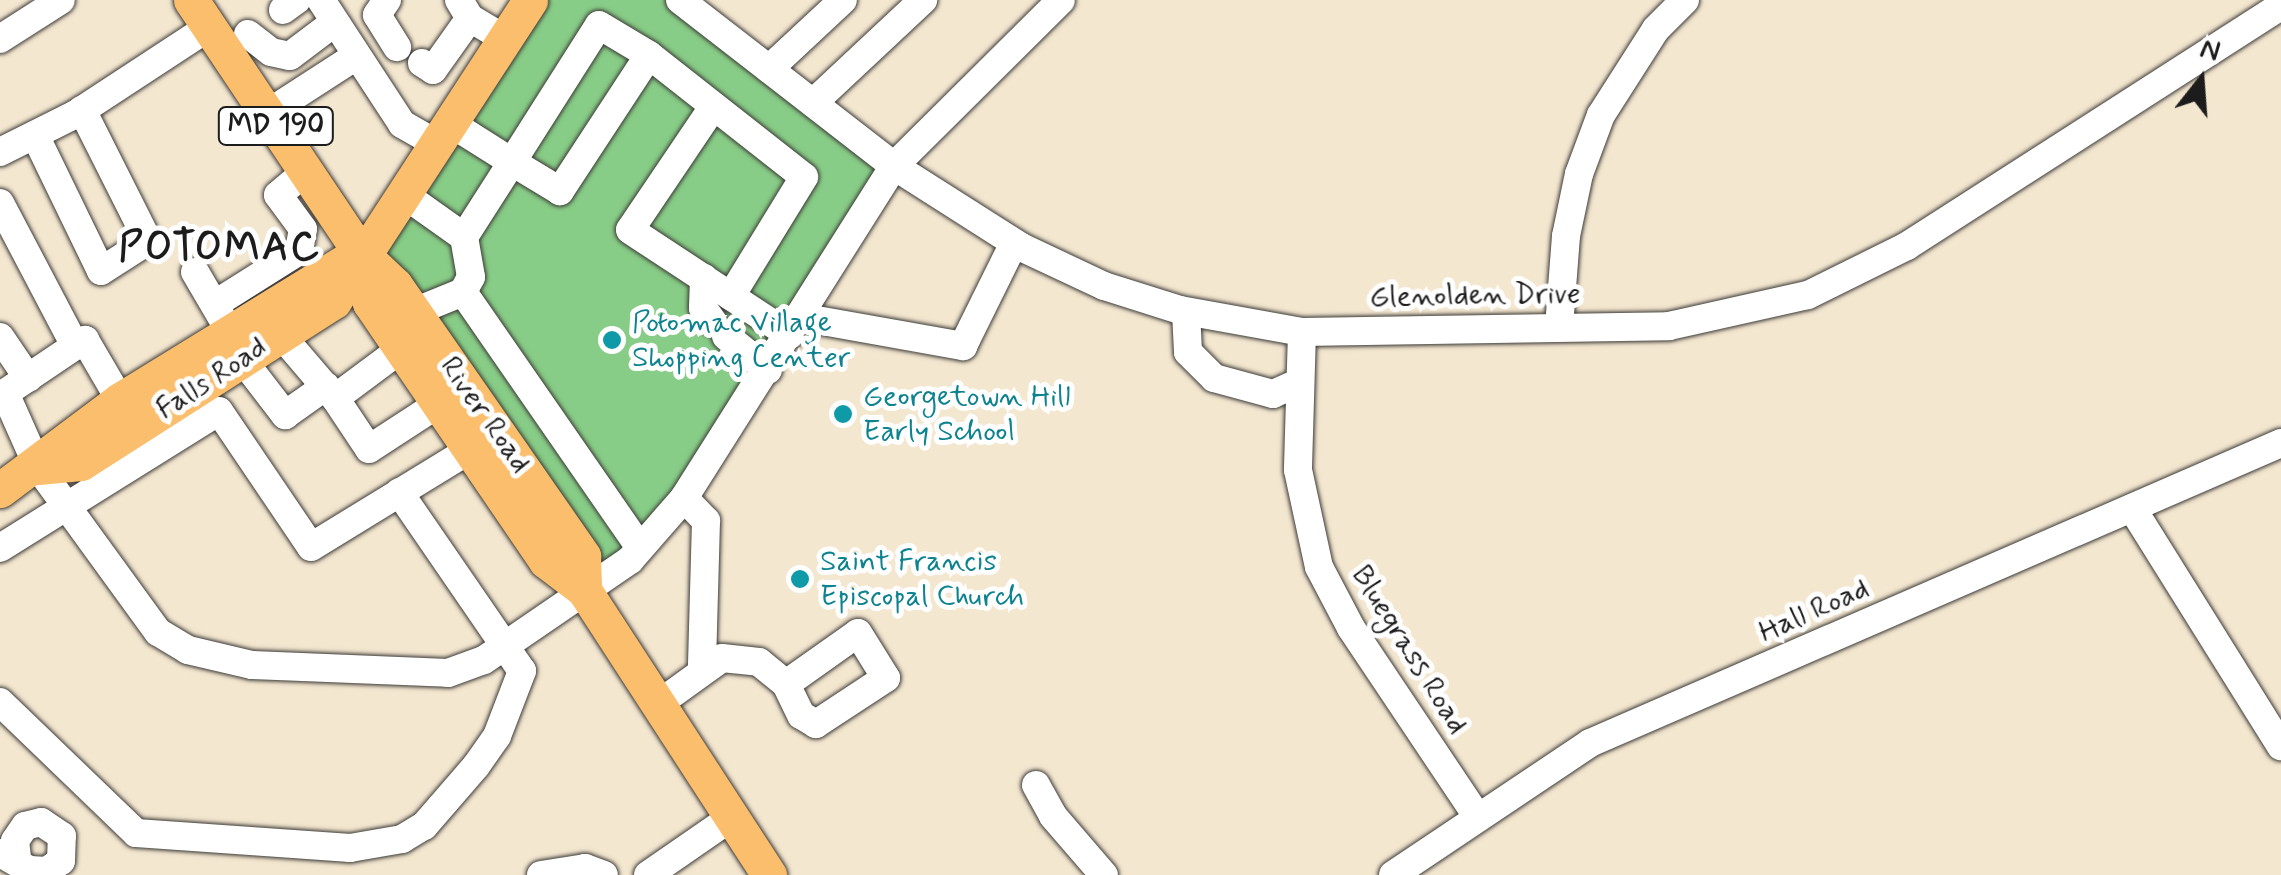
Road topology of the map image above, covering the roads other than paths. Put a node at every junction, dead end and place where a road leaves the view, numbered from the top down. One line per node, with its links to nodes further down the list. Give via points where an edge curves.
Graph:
1 (61, 0): 13 (street)
2 (386, 0): 15 (street, via 377,16)
3 (530, 0): 14 (main road, Falls Road)
4 (680, 0): 19 (street, Glenolden Drive)
5 (843, 0): 19 (street)
6 (922, 0): 20 (street)
7 (1061, 0): 28 (street)
8 (1685, 0): 42 (street, via 1656,30 1600,115 1578,174 1566,236)
9 (2281, 6): 42 (street, Glenolden Drive, via 1907,246 1808,295 1669,326)
10 (330, 8): 12 (street, via 290,56 270,52); 17 (street)
11 (464, 9): 14 (street); 18 (street, via 433,70)
12 (246, 20): 22 (street); 23 (main road, River Road / MD 190)
13 (0, 38)
14 (505, 38): 24 (main road, Falls Road)
15 (396, 47)
16 (649, 55): 21 (street); 27 (street, via 560,192); 27 (street, via 599,25)
17 (356, 56): 23 (street); 24 (street, via 402,124)
18 (422, 63)
19 (769, 69): 20 (street, Glenolden Drive)
20 (813, 103): 28 (street, Glenolden Drive)
21 (714, 107): 36 (street, via 630,230); 38 (street, via 804,178)
22 (82, 110): 25 (street); 25 (street, via 148,241 102,271)
23 (268, 113): 29 (main road, River Road / MD 190)
24 (444, 134): 27 (street); 30 (main road, Falls Road)
25 (35, 135): 26 (street)
26 (0, 152)
27 (512, 162): 32 (street)
28 (894, 166): 33 (street, Glenolden Drive); 41 (street)
29 (307, 171): 34 (main road, River Road / MD 190); 43 (street, via 278,195 303,230 299,251)
30 (402, 193): 32 (street); 34 (main road, Falls Road)
31 (0, 203): 47 (street)
32 (464, 237): 37 (street, via 471,277)
33 (1014, 243): 40 (street, Glenolden Drive, via 1104,286); 41 (street, via 963,346)
34 (360, 252): 39 (main road, River Road / MD 190); 43 (main road, Falls Road); 45 (main road, Falls Road, via 334,301); 48 (main road, River Road / MD 190, via 370,302)
35 (195, 272): 43 (street)
36 (704, 278): 38 (street); 49 (street, via 703,308)
37 (463, 292): 39 (street); 64 (street)
38 (731, 296): 41 (street)
39 (414, 312): 65 (main road, River Road / MD 190, via 583,556)
40 (1186, 312): 44 (street, Glenolden Drive); 50 (street, via 1188,352 1202,371 1244,391 1273,394)
41 (795, 326): 49 (street)
42 (1559, 328): 44 (street, Glenolden Drive)
43 (229, 332): 45 (main road, Falls Road); 52 (street, via 286,415); 53 (main road, Falls Road); 57 (main road, Falls Road, via 81,463)
44 (1302, 332): 50 (street, Bluegrass Road)
45 (281, 334): 52 (street)
46 (0, 337): 51 (street)
47 (75, 346): 51 (street); 53 (street, via 84,340)
48 (401, 348): 52 (street); 54 (main road, River Road / MD 190)
49 (768, 370): 60 (street)
50 (1298, 382): 73 (street, Bluegrass Road, via 1298,470 1318,567 1350,628)
51 (11, 389): 57 (street)
52 (330, 392): 54 (street, via 369,448)
53 (120, 400): 57 (main road, Falls Road, via 58,442)
54 (438, 404): 56 (main road, River Road / MD 190)
55 (2281, 443): 62 (street, Hall Road)
56 (468, 450): 59 (street); 65 (main road, River Road / MD 190, via 546,561)
57 (38, 468): 58 (main road, Falls Road); 61 (street)
58 (0, 490)
59 (399, 492): 61 (street, via 311,547 219,411); 66 (street)
60 (684, 498): 64 (street); 67 (street, via 706,520)
61 (69, 506): 63 (street); 66 (street, via 151,624 212,658 426,675 468,668)
62 (2132, 508): 71 (street); 73 (street, Hall Road, via 1590,744)
63 (0, 548)
64 (640, 548): 65 (street)
65 (584, 590): 66 (street); 70 (main road, River Road / MD 190)
66 (503, 646): 69 (street, via 522,672 497,736 424,826 376,847 136,833)
67 (702, 668): 68 (street, via 744,657); 70 (street)
68 (786, 684)
69 (0, 702)
70 (661, 702): 74 (main road, River Road / MD 190)
71 (2281, 746)
72 (1036, 784): 79 (street, via 1053,816)
73 (1477, 816): 80 (street, Hall Road)
74 (732, 817): 77 (street); 78 (main road, River Road / MD 190)
75 (541, 875): 76 (street, via 585,868)
76 (604, 875)
77 (648, 875)
78 (769, 875)
79 (1104, 875)
80 (1393, 875)

